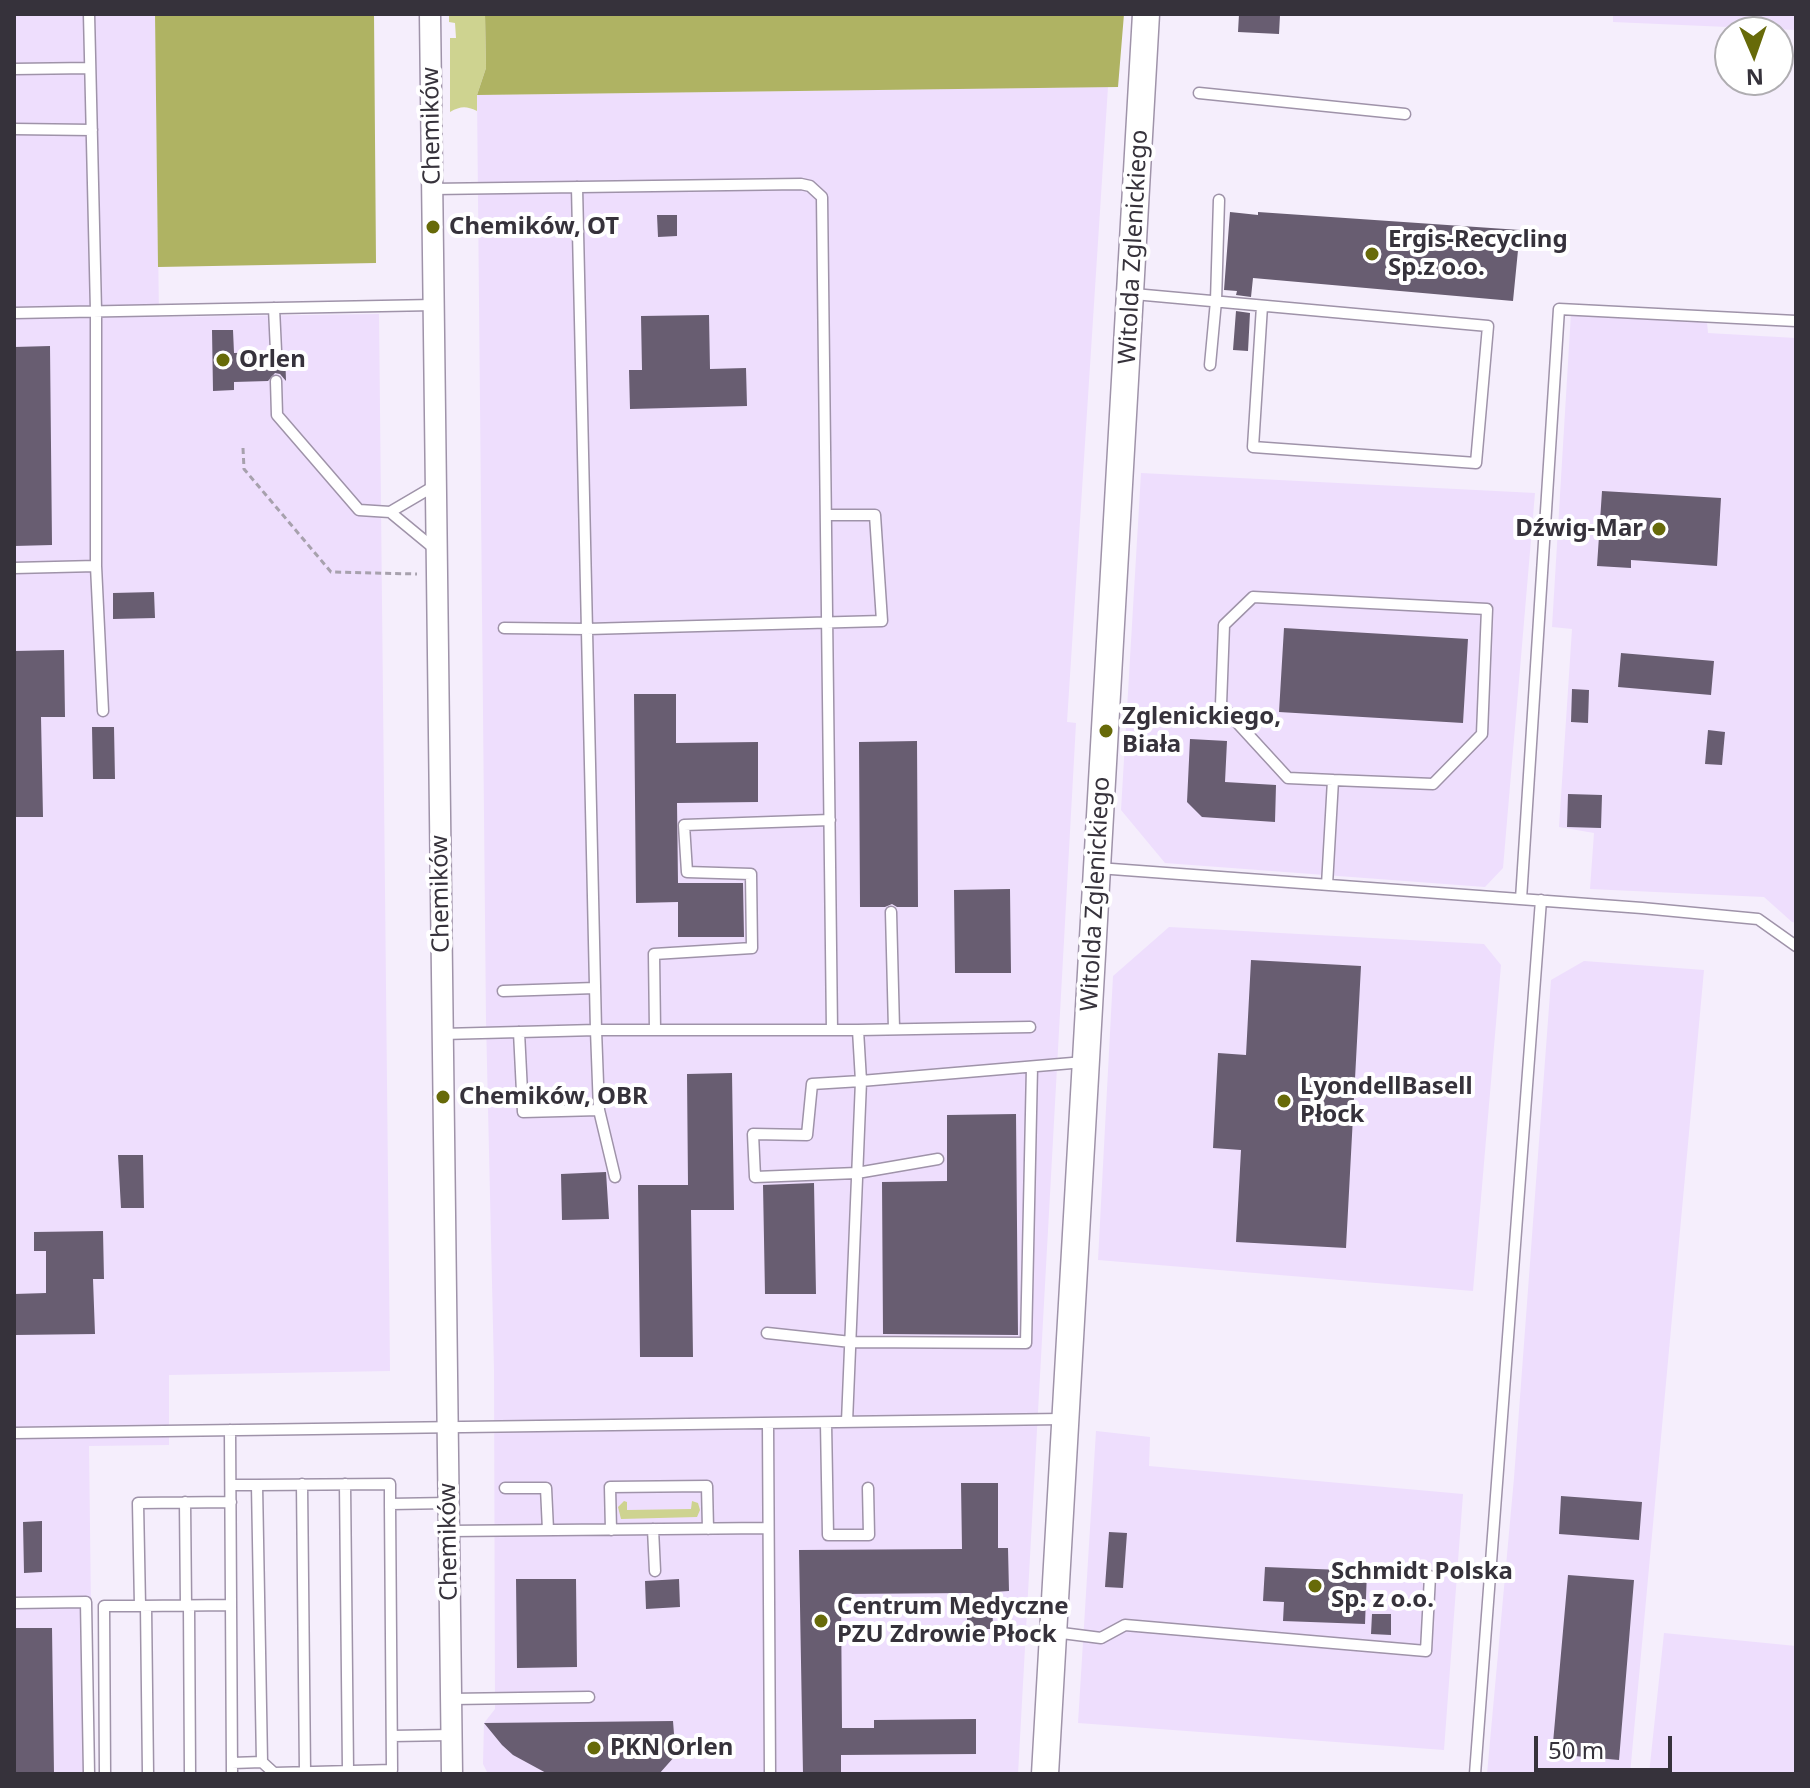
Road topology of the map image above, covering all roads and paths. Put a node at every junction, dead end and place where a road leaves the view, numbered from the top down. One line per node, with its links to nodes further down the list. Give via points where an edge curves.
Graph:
1 (89, 14): 4 (lane)
2 (430, 14): 11 (street, Chemików)
3 (1146, 14): 13 (street, Witolda Zglenickiego)
4 (90, 68): 5 (lane); 9 (lane)
5 (14, 69)
6 (1199, 93): 7 (lane)
7 (1405, 114)
8 (14, 129): 9 (lane)
9 (92, 130): 18 (lane)
10 (577, 187): 11 (lane); 27 (lane, via 801,184 822,197); 34 (lane)
11 (432, 189): 15 (street, Chemików)
12 (1219, 200): 14 (lane)
13 (1132, 294): 14 (lane); 38 (street, Witolda Zglenickiego)
14 (1216, 301): 16 (lane); 22 (lane)
15 (434, 305): 17 (lane); 25 (street, Chemików)
16 (1262, 306): 16 (lane, via 1488,326 1476,463 1253,447)
17 (274, 308): 18 (lane); 21 (lane)
18 (96, 311): 19 (lane); 29 (lane)
19 (14, 313)
20 (1796, 321): 40 (lane, via 1559,309)
21 (276, 351)
22 (1210, 365)
23 (276, 381): 26 (lane, via 277,415 359,510)
24 (243, 448): 31 (path, via 244,469 331,572)
25 (436, 485): 26 (lane); 28 (street, Chemików)
26 (390, 512): 28 (lane)
27 (827, 515): 32 (lane); 32 (lane, via 875,515 882,621)
28 (437, 551): 53 (street, Chemików)
29 (96, 566): 30 (lane); 35 (lane)
30 (14, 568)
31 (425, 574)
32 (828, 621): 34 (lane); 37 (lane)
33 (504, 628): 34 (lane)
34 (587, 629): 44 (lane)
35 (103, 711)
36 (1333, 780): 36 (lane, via 1288,778 1221,705 1224,625 1253,597 1487,609 1482,734 1433,784); 39 (lane)
37 (830, 820): 49 (lane, via 684,825 687,872 751,874 752,948 654,954); 50 (lane)
38 (1098, 868): 39 (lane); 54 (street, Witolda Zglenickiego)
39 (1327, 885): 40 (lane)
40 (1521, 899): 41 (lane)
41 (1541, 900): 43 (lane, via 1758,919); 108 (lane)
42 (891, 912): 47 (lane)
43 (1796, 946)
44 (595, 988): 45 (lane); 48 (lane)
45 (503, 991)
46 (1030, 1027): 47 (lane)
47 (894, 1029): 51 (lane)
48 (596, 1030): 49 (lane); 52 (lane); 57 (lane)
49 (655, 1030): 50 (lane)
50 (832, 1030): 51 (lane)
51 (858, 1030): 56 (lane)
52 (519, 1032): 53 (lane); 57 (lane, via 523,1112)
53 (443, 1034): 67 (street, Chemików)
54 (1086, 1062): 55 (lane); 63 (street, Witolda Zglenickiego)
55 (1032, 1067): 56 (lane); 62 (lane, via 1026,1343)
56 (861, 1081): 59 (lane); 59 (lane, via 812,1084 807,1135 753,1134 755,1177)
57 (599, 1110): 60 (lane)
58 (938, 1159): 59 (lane)
59 (857, 1173): 62 (lane)
60 (615, 1177)
61 (767, 1333): 62 (lane)
62 (851, 1342): 64 (lane)
63 (1062, 1419): 64 (lane); 92 (street, Witolda Zglenickiego)
64 (847, 1422): 65 (lane)
65 (826, 1423): 66 (lane); 75 (lane, via 828,1535 869,1535)
66 (768, 1424): 67 (lane); 80 (lane)
67 (448, 1426): 68 (lane); 78 (street, Chemików)
68 (230, 1430): 69 (lane); 72 (lane)
69 (14, 1433)
70 (302, 1484): 71 (lane); 73 (lane); 100 (lane)
71 (345, 1484): 79 (lane, via 390,1484); 99 (lane)
72 (231, 1485): 73 (lane); 77 (lane)
73 (257, 1485): 97 (lane)
74 (505, 1488): 83 (lane, via 546,1488)
75 (868, 1488)
76 (185, 1502): 77 (lane); 90 (lane, via 138,1503); 91 (lane)
77 (231, 1502): 89 (lane)
78 (449, 1503): 79 (lane); 85 (street, Chemików)
79 (390, 1504): 96 (lane)
80 (768, 1528): 82 (lane); 106 (lane)
81 (653, 1529): 82 (lane); 84 (lane); 86 (lane)
82 (708, 1529): 84 (lane, via 707,1486 610,1487)
83 (548, 1530): 84 (lane); 85 (lane)
84 (611, 1530)
85 (449, 1531): 94 (street, Chemików)
86 (655, 1571)
87 (1430, 1576): 92 (lane, via 1426,1651 1125,1625 1101,1638)
88 (14, 1603): 101 (lane, via 86,1602)
89 (231, 1605): 91 (lane); 98 (lane)
90 (143, 1606): 91 (lane); 102 (lane, via 104,1606); 103 (lane)
91 (187, 1606): 104 (lane)
92 (1052, 1632): 107 (street, Witolda Zglenickiego)
93 (589, 1697): 94 (lane)
94 (451, 1699): 95 (street, Chemików)
95 (451, 1735): 96 (lane); 105 (street, Chemików)
96 (392, 1736): 99 (lane, via 392,1770)
97 (262, 1762): 98 (lane); 100 (lane, via 274,1773)
98 (232, 1768)
99 (348, 1771): 100 (lane)
100 (305, 1772)
101 (89, 1774)
102 (105, 1774)
103 (148, 1774)
104 (190, 1774)
105 (452, 1774)
106 (770, 1774)
107 (1045, 1774)
108 (1475, 1774)

